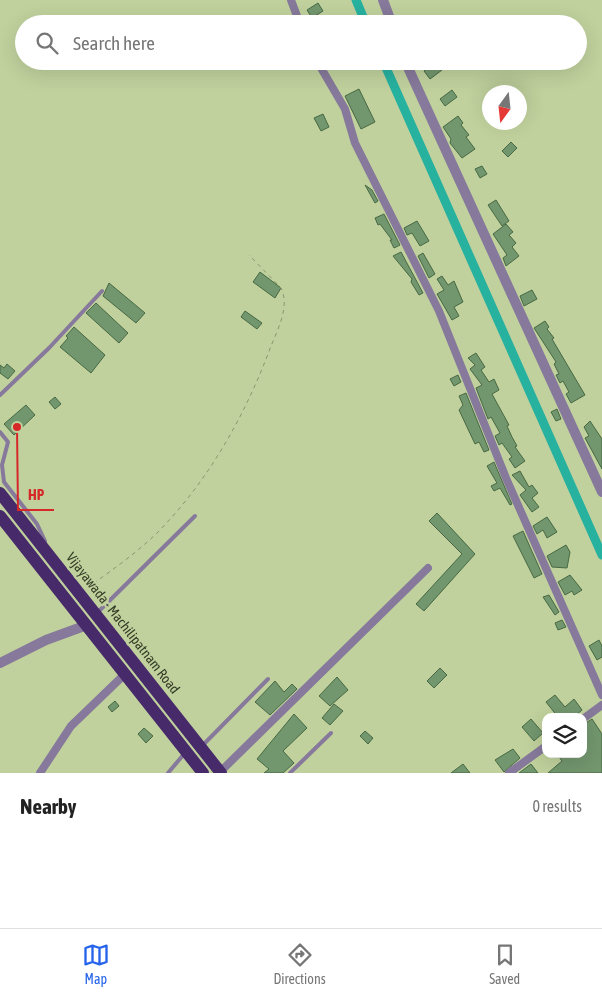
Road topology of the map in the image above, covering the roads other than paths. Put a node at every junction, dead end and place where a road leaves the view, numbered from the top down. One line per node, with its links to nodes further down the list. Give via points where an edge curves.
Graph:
1 (291, 0): 3 (street)
2 (383, 0): 4 (street)
3 (297, 15)
4 (389, 15)
5 (321, 70): 21 (street, via 345,109 355,143 439,311 506,478)
6 (409, 70): 10 (street)
7 (102, 291): 8 (lane)
8 (0, 396)
9 (0, 432): 14 (lane, via 8,442 2,465 4,482 37,524)
10 (602, 492)
11 (0, 493): 14 (highway, Vijayawada - Machilipatnam Road)
12 (0, 516): 17 (highway, Vijayawada - Machilipatnam Road)
13 (195, 516): 16 (lane)
14 (53, 560): 16 (highway, Vijayawada - Machilipatnam Road)
15 (428, 568): 31 (street)
16 (96, 614): 25 (highway, Vijayawada - Machilipatnam Road)
17 (86, 625): 18 (street); 19 (highway, Vijayawada - Machilipatnam Road)
18 (0, 663)
19 (126, 673): 27 (highway, Vijayawada - Machilipatnam Road); 28 (street, via 71,726)
20 (268, 678): 25 (lane)
21 (602, 695)
22 (602, 705): 23 (street)
23 (587, 716)
24 (331, 733): 32 (lane)
25 (201, 747): 31 (highway, Vijayawada - Machilipatnam Road)
26 (542, 749): 33 (street)
27 (186, 752): 29 (lane); 30 (highway, Vijayawada - Machilipatnam Road)
28 (40, 773)
29 (168, 773)
30 (203, 773)
31 (221, 773)
32 (290, 773)
33 (508, 773)

